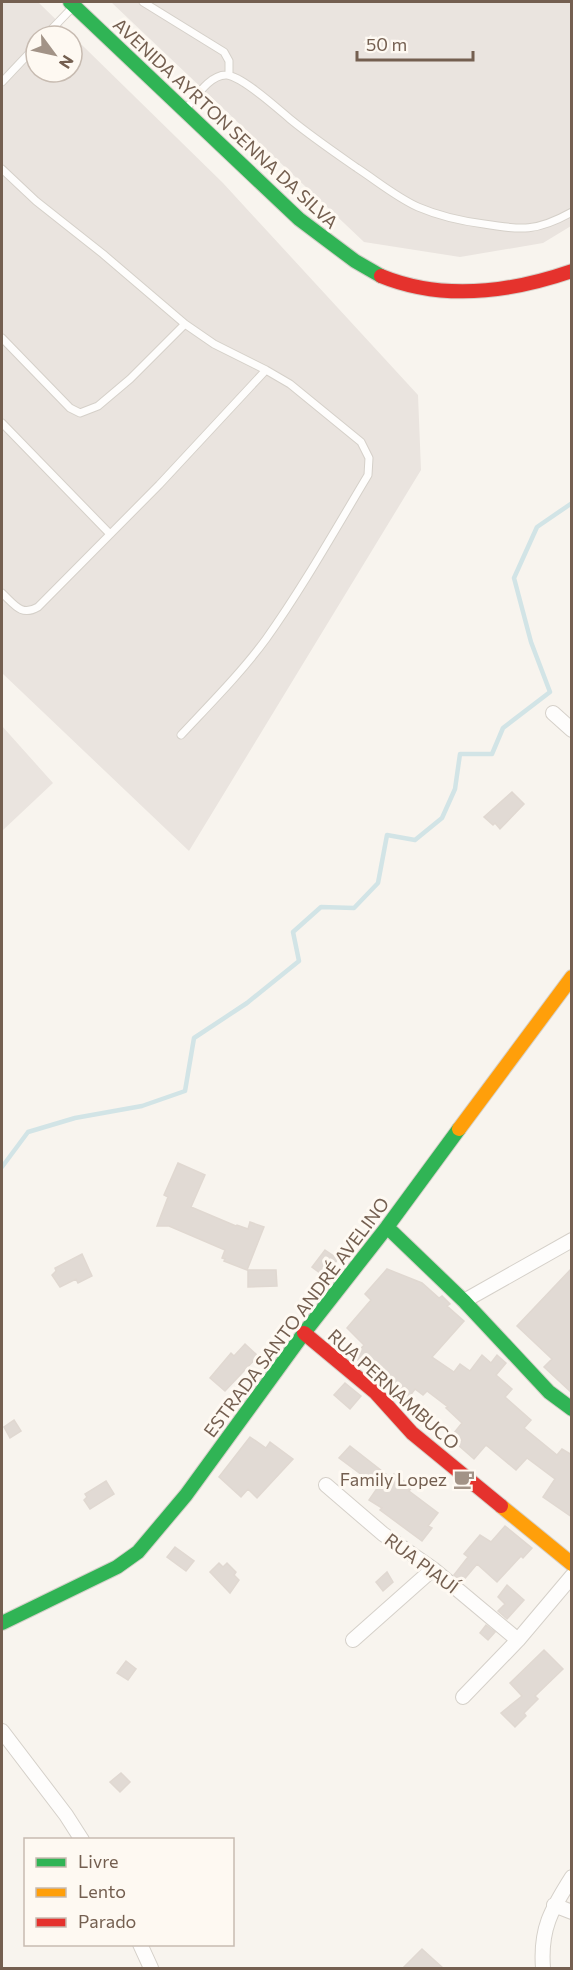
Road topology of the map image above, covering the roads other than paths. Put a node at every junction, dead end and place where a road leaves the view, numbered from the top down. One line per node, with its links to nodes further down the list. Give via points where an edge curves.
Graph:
1 (143, 2): 5 (lane, via 224,52)
2 (72, 4): 3 (lane); 7 (main road, AVENIDA AYRTON SENNA DA SILVA)
3 (55, 24)
4 (24, 59): 6 (lane)
5 (229, 75): 7 (lane, via 212,80); 9 (lane, via 248,85 387,189 419,207 453,219 519,230)
6 (2, 82)
7 (185, 111): 10 (main road, AVENIDA AYRTON SENNA DA SILVA, via 271,194 320,236 368,269 409,285 452,292 519,285)
8 (3, 174): 11 (lane)
9 (572, 213)
10 (572, 271)
11 (185, 324): 12 (lane, via 130,379 98,406 80,413 70,408); 13 (lane, via 214,344)
12 (2, 338)
13 (266, 370): 15 (lane); 19 (lane, via 290,384 361,442 369,458 368,476 266,639)
14 (2, 423): 15 (lane)
15 (110, 534): 16 (lane, via 31,611 21,610)
16 (2, 593)
17 (553, 713): 18 (street)
18 (572, 730)
19 (181, 735)
20 (572, 977): 21 (main road, ESTRADA SANTO ANDRÉ AVELINO)
21 (387, 1227): 23 (main road); 24 (main road, ESTRADA SANTO ANDRÉ AVELINO)
22 (572, 1240): 23 (street)
23 (464, 1301): 25 (main road, via 549,1392)
24 (304, 1333): 27 (main road, RUA PERNAMBUCO, via 375,1392 412,1433); 30 (main road, ESTRADA SANTO ANDRÉ AVELINO, via 186,1495 138,1552 117,1568)
25 (572, 1409)
26 (326, 1485): 28 (street, RUA PIAUÍ, via 383,1534)
27 (572, 1564)
28 (433, 1569): 31 (street); 32 (street, RUA PIAUÍ)
29 (572, 1576): 32 (street)
30 (2, 1623)
31 (353, 1640)
32 (518, 1640): 33 (street)
33 (463, 1697)
34 (2, 1731): 35 (street)
35 (6, 1745): 36 (street)
36 (81, 1838)
37 (572, 1878): 38 (street)
38 (554, 1905): 39 (street); 42 (street, via 544,1932)
39 (572, 1912)
40 (141, 1946): 41 (street)
41 (151, 1968)
42 (543, 1968)

